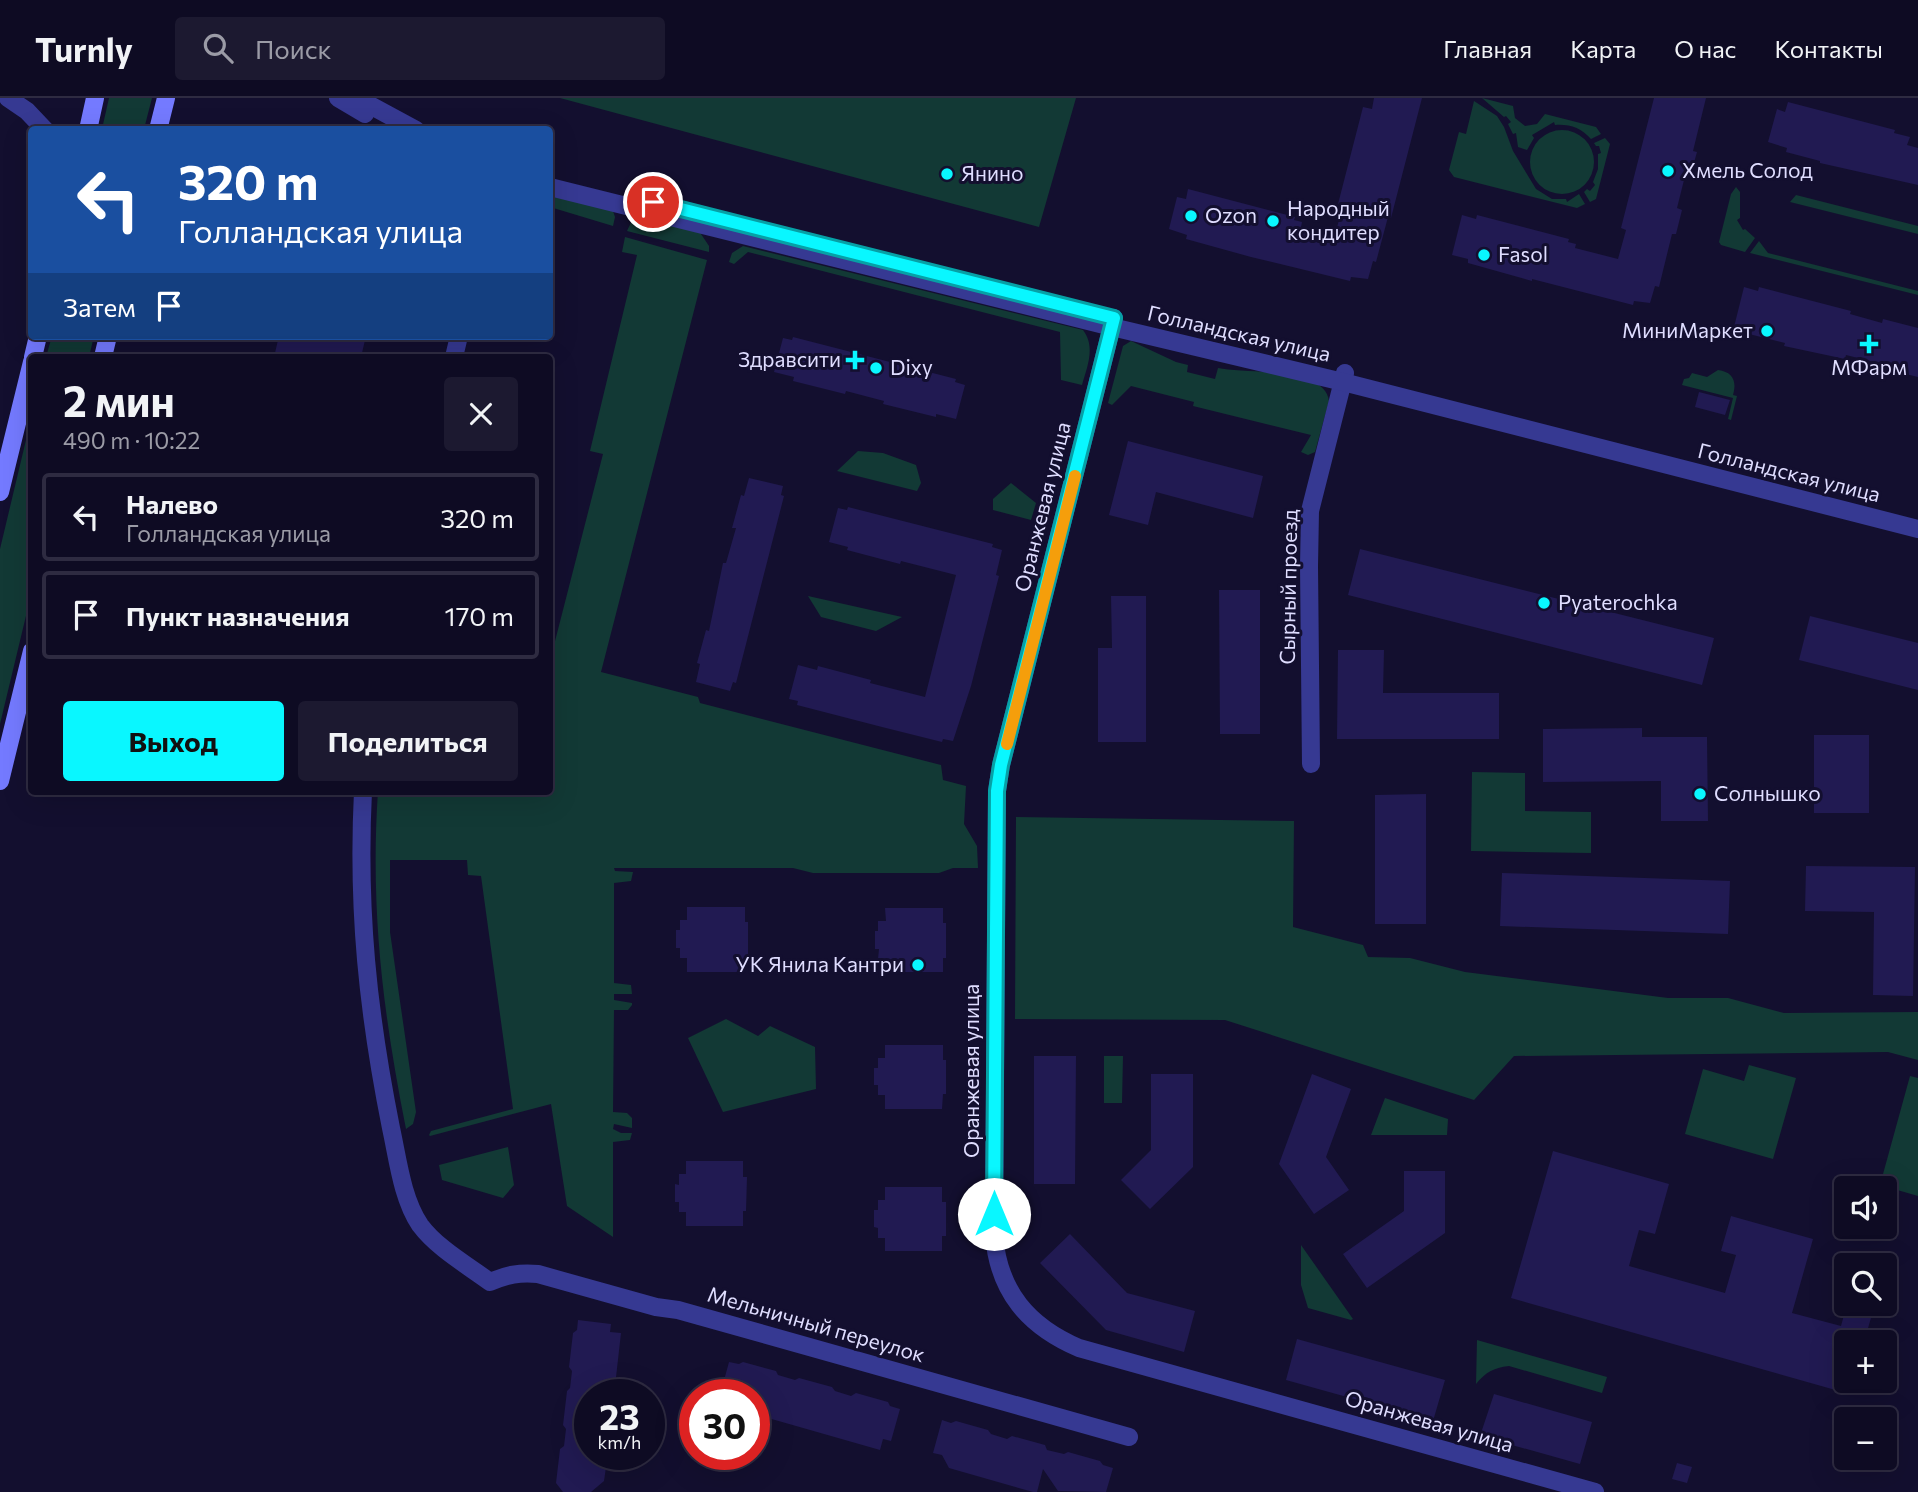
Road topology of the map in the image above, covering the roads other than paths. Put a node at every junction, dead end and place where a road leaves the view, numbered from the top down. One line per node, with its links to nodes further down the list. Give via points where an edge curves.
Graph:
1 (8, 98): 7 (street)
2 (95, 98): 8 (main road)
3 (166, 98): 9 (main road)
4 (175, 98): 10 (street)
5 (338, 98): 11 (street)
6 (357, 98): 12 (street)
7 (41, 126)
8 (89, 126)
9 (159, 126)
10 (160, 126)
11 (385, 126)
12 (409, 126)
13 (553, 177): 15 (street, Голландская улица)
14 (553, 188): 15 (street, Голландская улица)
15 (1113, 323): 17 (street, Голландская улица); 26 (street, Оранжевая улица, via 997,791 994,1236 1003,1282 1043,1329 1079,1349)
16 (28, 376): 18 (main road)
17 (1344, 377): 19 (street, Голландская улица); 20 (street, Голландская улица); 22 (street, Сырный проезд, via 1310,511)
18 (0, 492)
19 (1918, 517)
20 (1918, 529)
21 (28, 667): 23 (main road)
22 (1311, 764)
23 (0, 782)
24 (363, 795): 25 (street, Мельничный переулок, via 361,894 375,1049 410,1206 431,1237 490,1282 510,1274 538,1274)
25 (1129, 1437)
26 (1595, 1492)

